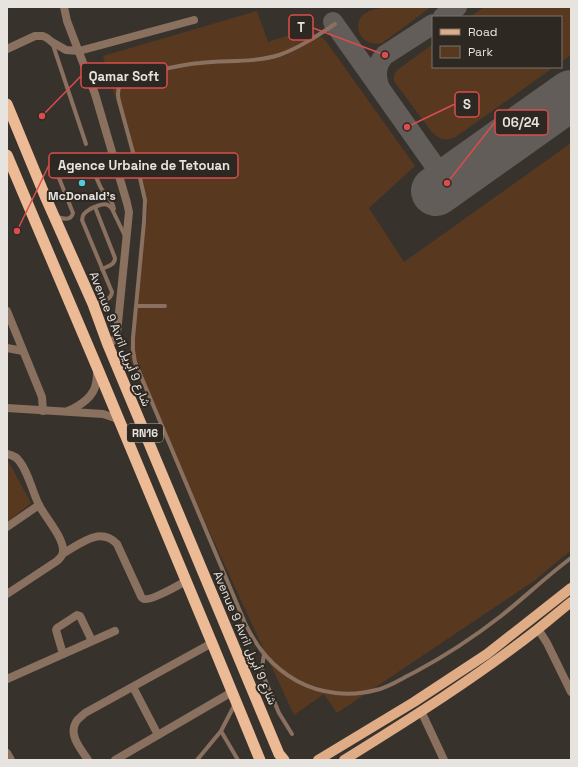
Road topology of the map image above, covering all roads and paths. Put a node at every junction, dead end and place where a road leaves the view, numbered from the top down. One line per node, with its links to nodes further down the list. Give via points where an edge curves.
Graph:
1 (64, 7): 6 (street)
2 (194, 20): 6 (street)
3 (335, 24): 16 (lane, via 290,51 278,55 252,60 183,65 128,78 120,85 118,95 145,200)
4 (52, 42): 5 (street, via 43,36 35,36); 6 (street, via 66,50); 8 (lane)
5 (7, 49)
6 (79, 51): 13 (street, via 95,94 127,203)
7 (7, 104): 12 (highway, Avenue 9 Avril شارع 9 أبريل / RN16)
8 (86, 144)
9 (7, 155): 22 (highway, RN16)
10 (95, 207): 11 (lane, via 107,204); 14 (lane, via 85,212 82,220); 14 (lane, via 116,258 114,263)
11 (114, 212): 12 (lane, via 113,204 102,189 89,158 84,155 57,167 73,213 68,219); 13 (lane)
12 (54, 216): 15 (highway, Avenue 9 Avril شارع 9 أبريل / RN16)
13 (127, 240): 19 (street, via 117,337)
14 (102, 269): 15 (lane, via 112,296)
15 (93, 304): 19 (highway, Avenue 9 Avril شارع 9 أبريل / RN16)
16 (137, 306): 17 (lane); 41 (lane, via 133,350 139,373 245,623)
17 (165, 306)
18 (7, 312): 21 (street)
19 (108, 345): 57 (highway, Avenue 9 Avril شارع 9 أبريل / RN16, via 279,754)
20 (7, 348): 21 (street)
21 (23, 351): 24 (street, via 42,397)
22 (97, 367): 25 (street, via 92,395 76,408); 26 (highway, RN16)
23 (7, 408): 24 (street)
24 (43, 411): 25 (street)
25 (66, 412): 26 (street, via 103,414)
26 (120, 422): 32 (highway, RN16)
27 (7, 454): 28 (street, via 14,456 24,467)
28 (39, 505): 29 (street); 30 (street, via 61,542)
29 (7, 527)
30 (64, 553): 32 (street, via 94,537 112,539 145,599 162,594); 34 (street)
31 (571, 558): 41 (lane, via 462,644 378,690 354,694 316,689 287,674)
32 (186, 581): 39 (highway, RN16)
33 (571, 588): 58 (main road, via 487,654)
34 (7, 594)
35 (571, 602): 36 (main road)
36 (538, 629): 44 (street); 46 (main road)
37 (115, 631): 38 (street)
38 (92, 641): 40 (street); 40 (street, via 80,616 77,615 56,630)
39 (212, 643): 43 (street); 45 (highway, RN16)
40 (63, 654): 42 (street)
41 (264, 654): 48 (lane, via 263,676 279,713)
42 (7, 679)
43 (132, 687): 49 (street); 52 (street, via 85,713 76,722 75,738)
44 (571, 692)
45 (234, 697): 47 (lane); 49 (street); 56 (highway, RN16)
46 (422, 711): 59 (main road); 60 (street)
47 (221, 731): 54 (lane); 55 (lane)
48 (292, 734)
49 (158, 735): 53 (street)
50 (7, 753): 51 (street)
51 (11, 760)
52 (88, 760)
53 (115, 760)
54 (197, 760)
55 (238, 760)
56 (260, 760)
57 (284, 760)
58 (318, 760)
59 (344, 760)
60 (444, 760)

